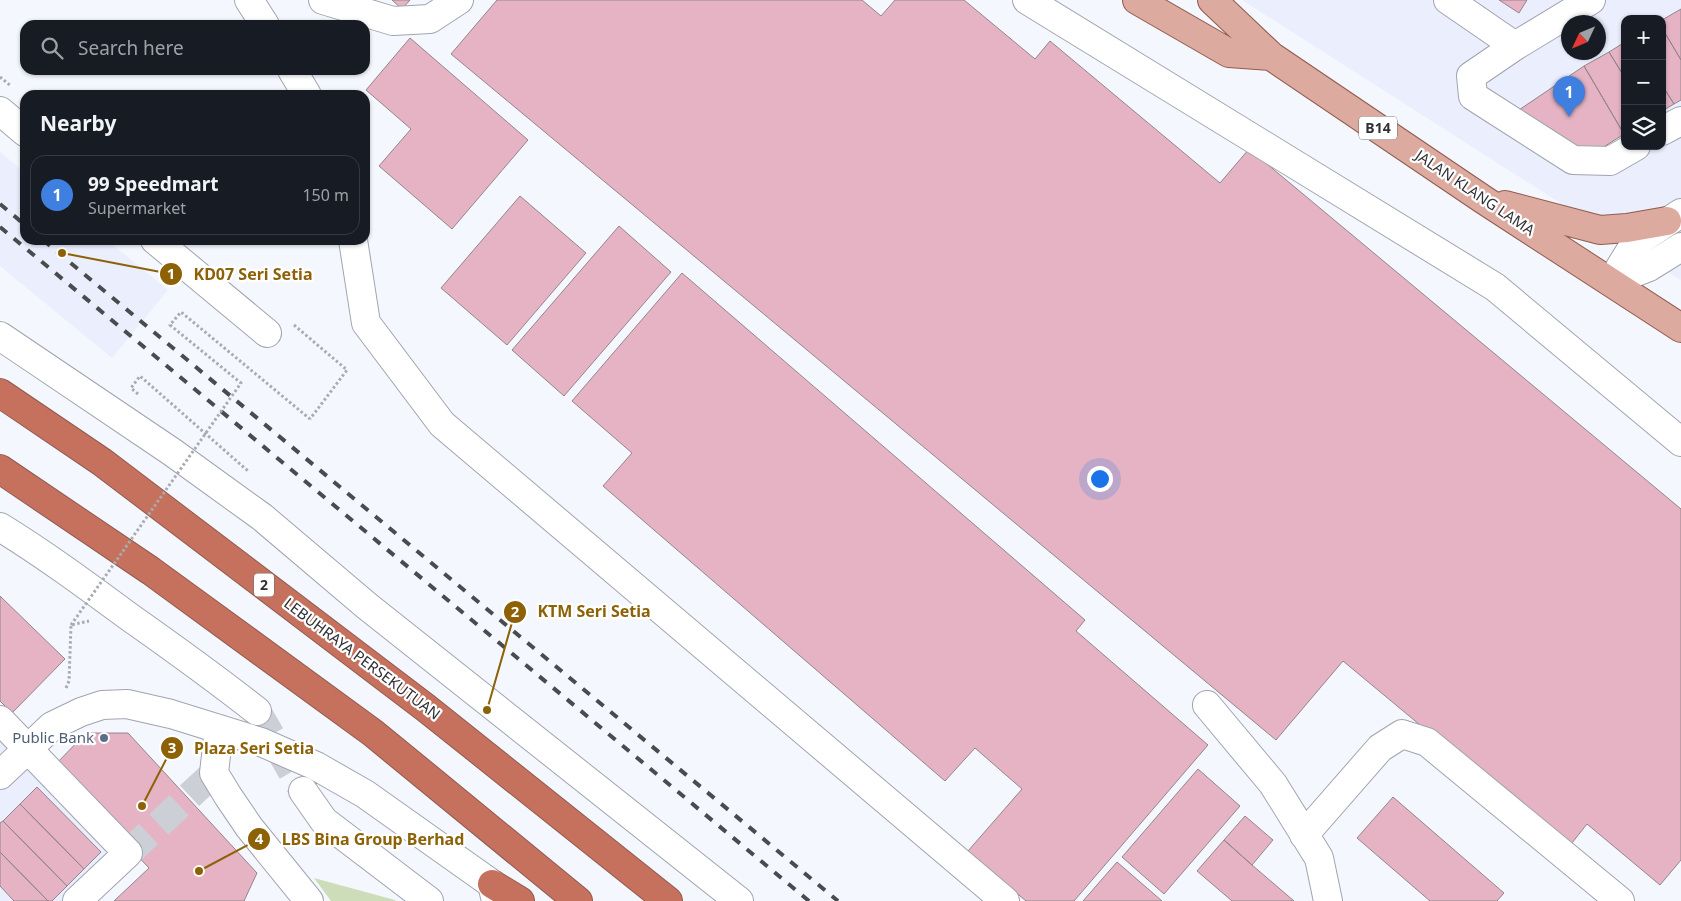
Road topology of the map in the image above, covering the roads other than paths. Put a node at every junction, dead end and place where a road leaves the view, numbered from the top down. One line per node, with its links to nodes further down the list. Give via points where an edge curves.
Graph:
1 (250, 0): 9 (street)
2 (323, 0): 10 (street)
3 (459, 0): 10 (street, via 430,19)
4 (1027, 0): 29 (street, via 1495,287)
5 (1137, 0): 13 (main road, JALAN KLANG LAMA / B14, via 1229,53)
6 (1448, 0): 12 (street)
7 (1591, 0): 12 (street)
8 (1214, 1): 13 (main road, JALAN KLANG LAMA / B14)
9 (262, 20)
10 (393, 21): 11 (street)
11 (370, 32)
12 (1515, 46): 18 (street, via 1471,76 1473,96 1573,160 1610,161)
13 (1271, 56): 19 (main road, JALAN KLANG LAMA / B14)
14 (0, 111): 16 (street)
15 (1681, 121): 17 (street)
16 (20, 128)
17 (1666, 130)
18 (1629, 150)
19 (1484, 200): 20 (main road, via 1600,230 1627,228); 24 (main road, JALAN KLANG LAMA / B14)
20 (1674, 217): 24 (street, via 1635,243)
21 (161, 245): 26 (street)
22 (354, 245): 50 (street, via 366,323 442,424)
23 (1681, 247): 24 (street, via 1649,267)
24 (1611, 282): 25 (main road, JALAN KLANG LAMA / B14)
25 (1681, 328)
26 (268, 334)
27 (0, 336): 49 (street, via 262,517 367,606)
28 (0, 393): 48 (highway, LEBUHRAYA PERSEKUTUAN / 2, via 102,462 411,696)
29 (1681, 442)
30 (0, 469): 33 (highway)
31 (0, 490): 33 (highway)
32 (0, 527): 35 (street)
33 (151, 571): 47 (highway, via 373,733)
34 (1207, 704): 41 (street, via 1273,784)
35 (257, 711)
36 (0, 720): 38 (street)
37 (219, 729): 38 (street, via 127,704 102,705 52,726); 42 (street, via 261,742 316,766 365,794); 44 (street, via 214,772 250,827)
38 (28, 748): 39 (street); 43 (street, via 128,854)
39 (0, 775)
40 (303, 791): 45 (street, via 324,820)
41 (1304, 835): 51 (street, via 1319,858); 52 (street, via 1380,748 1402,734 1427,742)
42 (494, 892): 46 (highway)
43 (77, 901)
44 (309, 901)
45 (429, 901)
46 (520, 901)
47 (578, 901)
48 (668, 901)
49 (739, 901)
50 (1005, 901)
51 (1328, 901)
52 (1620, 901)

